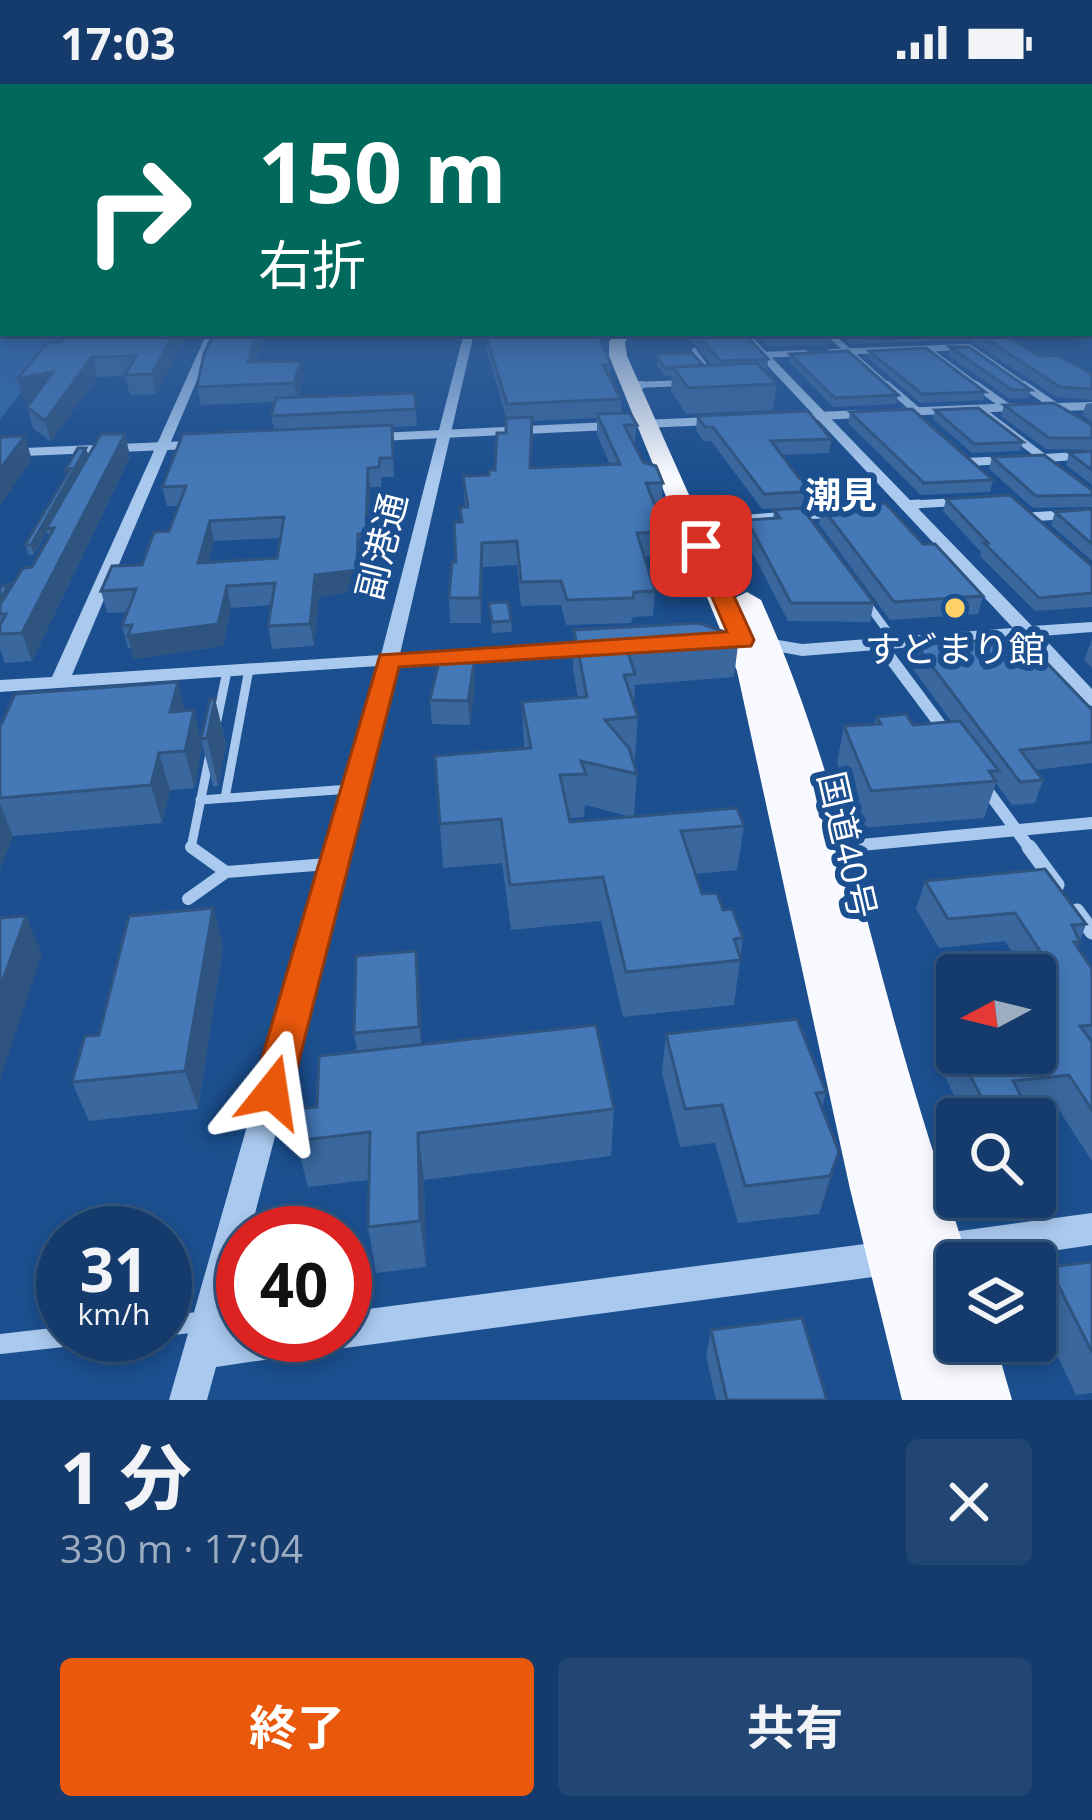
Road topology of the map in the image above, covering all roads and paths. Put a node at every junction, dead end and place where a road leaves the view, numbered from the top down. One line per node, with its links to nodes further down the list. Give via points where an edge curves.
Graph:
1 (203, 353): 31 (street)
2 (464, 353): 28 (street, 副港通)
3 (619, 353): 14 (highway, 国道40号)
4 (634, 353): 14 (highway, 国道40号)
5 (697, 353): 13 (lane)
6 (807, 353): 10 (street)
7 (850, 353): 19 (street)
8 (934, 353): 17 (street)
9 (978, 353): 15 (street)
10 (762, 355): 11 (street)
11 (784, 378): 12 (street); 22 (street)
12 (762, 379)
13 (717, 381): 14 (street)
14 (640, 384): 26 (highway, 国道40号)
15 (1056, 406): 16 (street); 17 (street); 24 (street)
16 (1092, 406)
17 (1008, 407): 18 (street)
18 (979, 409): 19 (street); 36 (street)
19 (914, 411): 20 (street); 27 (street)
20 (889, 412)
21 (866, 414): 22 (street)
22 (820, 416): 23 (street); 42 (street)
23 (798, 417)
24 (1075, 419)
25 (732, 420): 26 (street)
26 (659, 424): 28 (street); 48 (highway, 国道40号)
27 (926, 424)
28 (446, 434): 29 (street); 57 (street, 副港通)
29 (375, 437)
30 (210, 444): 31 (street)
31 (162, 446): 32 (street); 59 (street)
32 (102, 449): 34 (street); 38 (lane)
33 (953, 449): 37 (street)
34 (1, 455)
35 (1092, 455): 36 (street)
36 (1044, 458): 37 (street); 39 (street)
37 (968, 462): 40 (street)
38 (91, 470)
39 (1060, 470)
40 (981, 474)
41 (967, 502): 42 (street)
42 (900, 508): 53 (street)
43 (1019, 508): 47 (street)
44 (844, 513): 46 (street)
45 (1092, 514): 47 (street)
46 (802, 515): 48 (street); 50 (lane)
47 (1028, 517): 49 (street)
48 (702, 523): 54 (highway, 国道40号)
49 (1044, 531)
50 (816, 534)
51 (856, 588): 55 (lane)
52 (1092, 628): 53 (street)
53 (1028, 632): 55 (street); 61 (street)
54 (740, 641): 55 (street, via 802,650); 71 (highway, 国道40号)
55 (889, 644): 64 (street)
56 (615, 645): 57 (street)
57 (389, 660): 58 (street); 66 (street, 副港通)
58 (238, 670): 59 (street); 62 (lane); 67 (lane)
59 (59, 682): 60 (street)
60 (0, 686)
61 (1092, 700)
62 (215, 727)
63 (212, 746): 68 (lane)
64 (963, 756)
65 (976, 775): 70 (street)
66 (354, 789): 67 (lane); 72 (street, 副港通)
67 (225, 798): 68 (lane)
68 (200, 800): 73 (lane, via 191,848)
69 (1092, 823): 70 (street)
70 (1017, 830): 71 (street); 75 (street)
71 (812, 850): 78 (highway, 国道40号); 80 (highway, 国道40号)
72 (334, 864): 73 (lane); 83 (street, 副港通)
73 (226, 872): 74 (lane)
74 (188, 899)
75 (1092, 932)
76 (1092, 1229): 77 (street)
77 (1001, 1242)
78 (936, 1244)
79 (936, 1251): 80 (street)
80 (894, 1257): 81 (street); 89 (highway, 国道40号)
81 (372, 1326)
82 (192, 1332): 83 (street)
83 (206, 1335): 84 (street); 88 (street, 副港通)
84 (216, 1335)
85 (36, 1340): 86 (street)
86 (0, 1344)
87 (972, 1362): 90 (highway)
88 (188, 1400)
89 (932, 1400)
90 (982, 1400)

